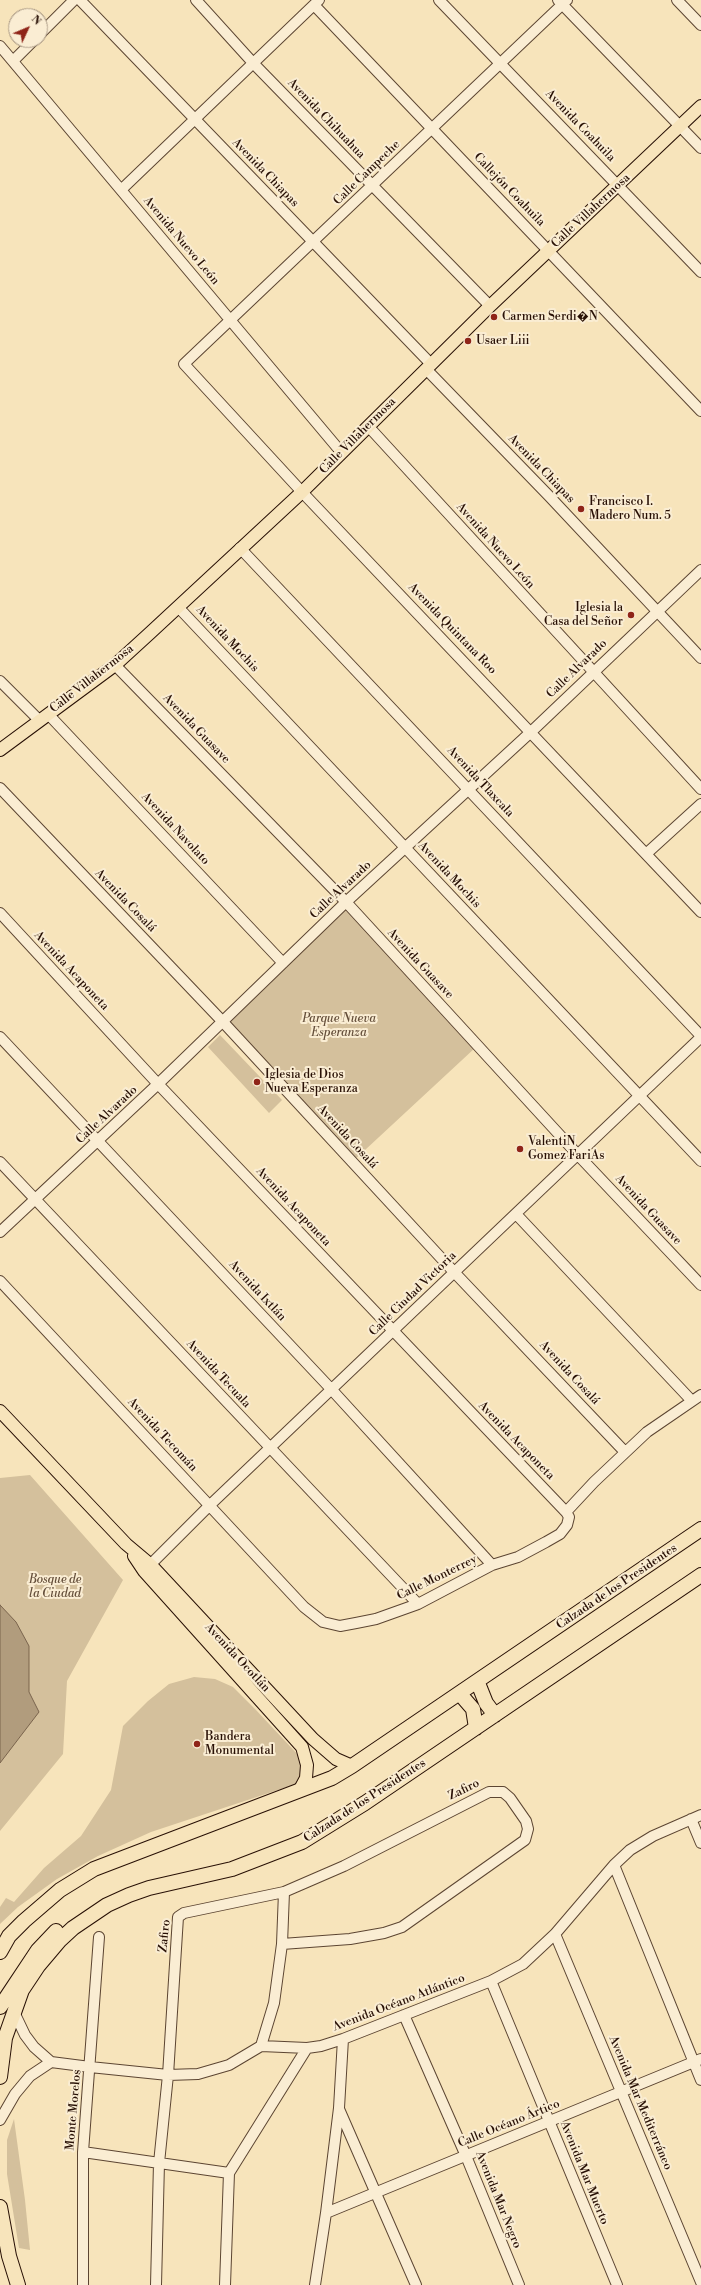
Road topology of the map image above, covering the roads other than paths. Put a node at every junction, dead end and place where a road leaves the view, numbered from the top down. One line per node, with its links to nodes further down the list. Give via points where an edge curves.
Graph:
1 (74, 0): 9 (street)
2 (80, 0): 16 (street, Avenida Chiapas)
3 (196, 0): 14 (street, Avenida Chihuahua)
4 (440, 0): 13 (street, Avenida Coahuila)
5 (677, 0): 8 (street)
6 (317, 2): 14 (street); 18 (street, Callejón Coahuila)
7 (562, 2): 13 (street, Calle Campeche); 17 (street)
8 (701, 25)
9 (48, 26)
10 (0, 46): 12 (street, Avenida Nuevo León)
11 (26, 48): 12 (street)
12 (12, 61): 22 (street, Avenida Nuevo León)
13 (500, 63): 18 (street, Calle Campeche); 21 (street, Avenida Coahuila)
14 (254, 64): 16 (street); 20 (street, Avenida Chihuahua)
15 (701, 106): 17 (main road, Calle Villahermosa)
16 (196, 119): 22 (street); 23 (street, Avenida Chiapas)
17 (680, 126): 19 (street); 21 (main road, Calle Villahermosa)
18 (432, 129): 20 (street, Calle Campeche); 24 (street, Callejón Coahuila)
19 (701, 148)
20 (373, 185): 23 (street, Calle Campeche); 26 (street, Avenida Chihuahua)
21 (619, 185): 24 (main road, Calle Villahermosa); 25 (street, Avenida Coahuila)
22 (121, 190): 27 (street, Avenida Nuevo León)
23 (314, 243): 27 (street, Calle Campeche); 29 (street, Avenida Chiapas)
24 (549, 251): 26 (main road, Calle Villahermosa); 30 (street, Callejón Coahuila)
25 (701, 272)
26 (490, 306): 29 (main road, Calle Villahermosa)
27 (230, 320): 28 (street, Calle Campeche); 32 (street, Avenida Nuevo León)
28 (184, 364): 33 (street, Avenida Quintana Roo)
29 (429, 367): 31 (main road, Calle Villahermosa); 37 (street, Avenida Chiapas)
30 (701, 411)
31 (368, 426): 32 (main road, Calle Villahermosa); 40 (street, Avenida Nuevo León)
32 (341, 452): 33 (main road, Calle Villahermosa)
33 (302, 492): 34 (main road, Calle Villahermosa); 43 (street, Avenida Quintana Roo)
34 (240, 548): 36 (main road, Calle Villahermosa); 47 (street, Avenida Tlaxcala)
35 (701, 570): 37 (street, Calle Alvarado)
36 (178, 607): 39 (main road, Calle Villahermosa); 49 (street, Avenida Mochis)
37 (657, 612): 38 (street, Avenida Chiapas); 40 (street, Calle Alvarado)
38 (701, 658)
39 (115, 665): 42 (main road, Calle Villahermosa); 51 (street, Avenida Guasave)
40 (592, 672): 43 (street, Calle Alvarado); 46 (street, Avenida Nuevo León)
41 (0, 681): 42 (street, Avenida Navolato)
42 (43, 716): 44 (main road, Calle Villahermosa); 54 (street, Avenida Navolato)
43 (532, 732): 47 (street, Calle Alvarado); 50 (street, Avenida Quintana Roo)
44 (0, 750)
45 (0, 788): 55 (street, Avenida Cosalá)
46 (701, 789)
47 (469, 790): 49 (street, Calle Alvarado); 56 (street, Avenida Tlaxcala)
48 (701, 804): 50 (street)
49 (406, 848): 51 (street, Calle Alvarado); 59 (street, Avenida Mochis)
50 (646, 854): 52 (street, Avenida Quintana Roo)
51 (346, 902): 54 (street, Calle Alvarado); 61 (street, Avenida Guasave)
52 (701, 912)
53 (0, 913): 58 (street, Avenida Acaponeta)
54 (283, 963): 55 (street, Calle Alvarado)
55 (223, 1022): 58 (street, Calle Alvarado); 67 (street, Avenida Cosalá)
56 (701, 1036): 59 (street, Calle Ciudad Victoria)
57 (0, 1037): 60 (street, Avenida Ixtlán)
58 (158, 1084): 60 (street, Calle Alvarado); 70 (street, Avenida Acaponeta)
59 (639, 1096): 61 (street, Calle Ciudad Victoria); 62 (street, Avenida Mochis)
60 (97, 1141): 64 (street, Calle Alvarado); 71 (street, Avenida Ixtlán)
61 (578, 1155): 65 (street, Calle Ciudad Victoria); 69 (street, Avenida Guasave)
62 (701, 1161)
63 (0, 1162): 64 (street, Avenida Tecuala)
64 (35, 1199): 66 (street, Calle Alvarado); 75 (street, Avenida Tecuala)
65 (516, 1214): 67 (street, Calle Ciudad Victoria); 73 (street)
66 (0, 1232)
67 (454, 1272): 70 (street, Calle Ciudad Victoria); 76 (street, Avenida Cosalá)
68 (0, 1281): 77 (street, Avenida Tecomán)
69 (701, 1285)
70 (392, 1331): 71 (street, Calle Ciudad Victoria); 78 (street, Avenida Acaponeta)
71 (332, 1390): 75 (street, Calle Ciudad Victoria); 80 (street, Avenida Ixtlán)
72 (701, 1395): 73 (street, Calle Monterrey)
73 (691, 1400): 76 (street, Calle Monterrey, via 647,1432)
74 (0, 1411): 81 (main road, Avenida Ocotlán)
75 (271, 1448): 77 (street, Calle Ciudad Victoria); 83 (street, Avenida Tecuala)
76 (625, 1452): 78 (street, Calle Monterrey)
77 (210, 1505): 81 (street, Calle Ciudad Victoria); 84 (street, Avenida Tecomán)
78 (567, 1514): 80 (street, Calle Monterrey, via 565,1528 546,1542 518,1557)
79 (701, 1529): 85 (highway, Calzada de los Presidentes)
80 (492, 1565): 83 (street, Calle Monterrey)
81 (147, 1568): 89 (main road, Avenida Ocotlán, via 313,1739 336,1759); 90 (main road, Avenida Ocotlán, via 302,1747 307,1765 306,1778)
82 (701, 1575): 87 (highway, Calzada de los Presidentes)
83 (418, 1604): 84 (street, Calle Monterrey, via 376,1619 340,1626 323,1622)
84 (304, 1607)
85 (478, 1683): 86 (highway, Calzada de los Presidentes); 87 (highway, via 486,1703)
86 (460, 1694): 88 (highway, via 473,1709); 89 (highway, Calzada de los Presidentes)
87 (495, 1715): 88 (highway, Calzada de los Presidentes)
88 (476, 1728): 95 (highway, Calzada de los Presidentes, via 341,1819 302,1842 232,1869)
89 (352, 1766): 90 (highway, Calzada de los Presidentes, via 332,1778)
90 (299, 1791): 99 (highway, Calzada de los Presidentes, via 94,1869 60,1890)
91 (701, 1815): 92 (street, Avenida Océano Atlántico)
92 (691, 1819): 93 (street); 94 (street, Avenida Océano Atlántico, via 630,1850)
93 (701, 1843)
94 (614, 1865): 97 (street, Avenida Océano Atlántico); 110 (street)
95 (149, 1888): 103 (highway, via 136,1886 114,1893 81,1911 61,1926 38,1950); 104 (highway, Calzada de los Presidentes, via 107,1905 60,1940 22,1990)
96 (284, 1892): 100 (street); 100 (street, Zafiro, via 344,1866 482,1794 497,1790 503,1792 526,1821 528,1829 525,1840 402,1927 350,1939); 114 (street, Zafiro, via 184,1913 178,1917)
97 (555, 1934): 102 (street, Avenida Océano Atlántico, via 523,1964); 117 (street, Avenida Mar Mediterráneo)
98 (99, 1937): 112 (street, Monte Morelos)
99 (5, 1940): 101 (highway, Calzada de los Presidentes)
100 (282, 1944): 108 (street, via 274,2003)
101 (0, 1952)
102 (492, 1981): 105 (street, Avenida Océano Atlántico); 120 (street, Avenida Mar Muerto)
103 (3, 2003)
104 (14, 2012): 106 (highway, Calzada de los Presidentes); 111 (street, via 34,2047)
105 (404, 2015): 107 (street, Avenida Océano Atlántico); 122 (street, Avenida Mar Negro)
106 (3, 2040): 113 (highway, Calzada de los Presidentes)
107 (343, 2040): 109 (street, Avenida Océano Atlántico); 118 (street)
108 (261, 2046): 109 (street, Avenida Océano Atlántico); 114 (street, via 229,2065 210,2072)
109 (307, 2048): 124 (street)
110 (697, 2061): 116 (street); 117 (street, Calle Océano Ártico)
111 (51, 2062): 112 (street); 119 (street, via 30,2076 15,2094)
112 (90, 2066): 114 (street); 121 (street, Monte Morelos)
113 (0, 2072): 115 (highway, Calzada de los Presidentes)
114 (168, 2075): 123 (street, Zafiro)
115 (0, 2078)
116 (701, 2080)
117 (622, 2092): 120 (street, Calle Océano Ártico); 130 (street, Avenida Mar Mediterráneo)
118 (339, 2108): 125 (street); 127 (street)
119 (0, 2120)
120 (549, 2122): 122 (street, Calle Océano Ártico); 137 (street, Avenida Mar Muerto)
121 (83, 2152): 123 (street); 132 (street, Monte Morelos)
122 (466, 2156): 125 (street, Calle Océano Ártico); 136 (street, Avenida Mar Negro)
123 (159, 2163): 124 (street); 133 (street, Zafiro)
124 (229, 2173): 134 (street)
125 (377, 2193): 127 (street, Calle Océano Ártico); 135 (street)
126 (0, 2207): 129 (highway)
127 (326, 2213): 131 (street)
128 (0, 2242): 129 (highway)
129 (17, 2282)
130 (701, 2282)
131 (315, 2284)
132 (83, 2285)
133 (156, 2285)
134 (226, 2285)
135 (416, 2285)
136 (519, 2285)
137 (617, 2285)

